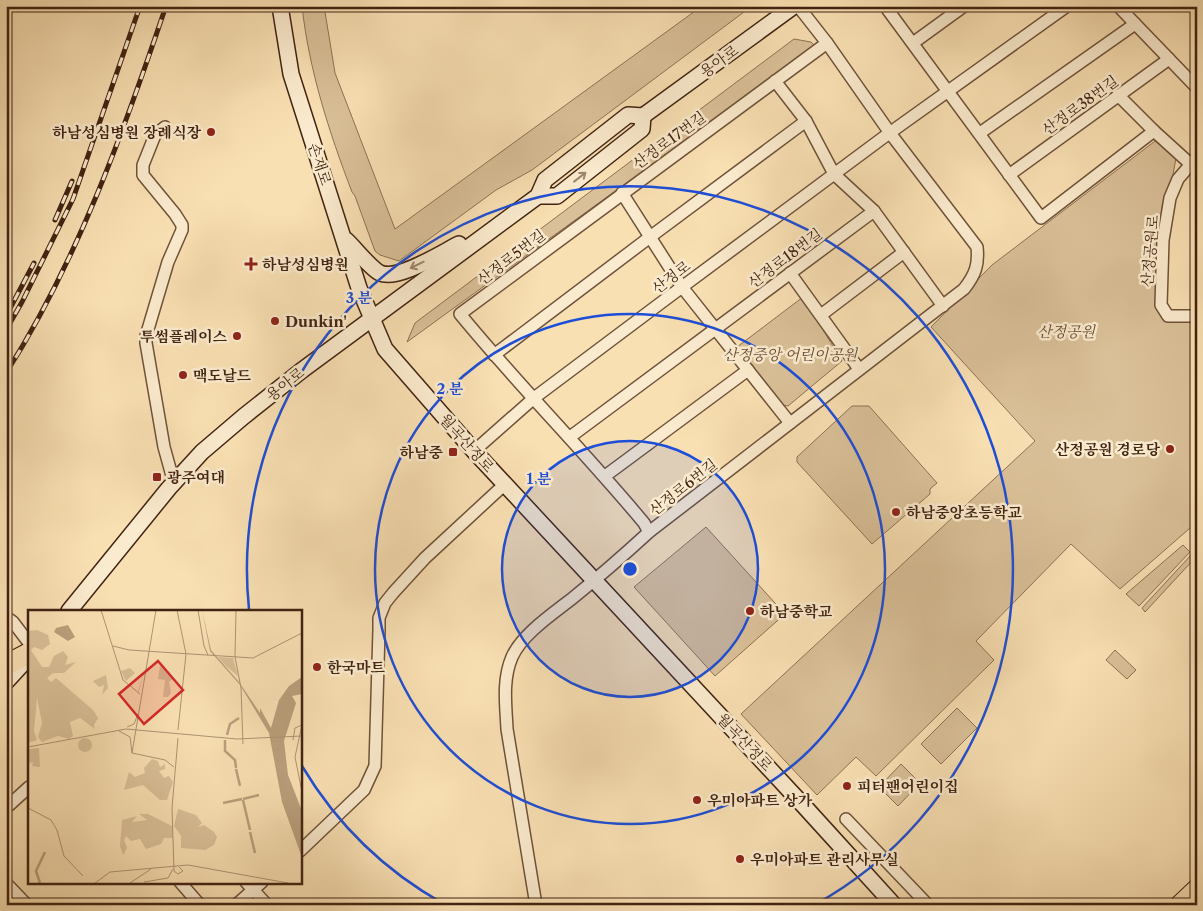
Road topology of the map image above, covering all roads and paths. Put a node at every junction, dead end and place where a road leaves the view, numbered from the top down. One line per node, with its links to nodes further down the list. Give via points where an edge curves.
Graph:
1 (280, 6): 27 (main road, 손재로, via 291,74)
2 (794, 6): 26 (main road, 용아로, via 643,116 628,115 545,180 538,196)
3 (798, 6): 9 (street)
4 (885, 6): 10 (street)
5 (964, 6): 10 (street)
6 (1067, 6): 14 (street, 산정로)
7 (1118, 6): 8 (street)
8 (1135, 24): 11 (street); 20 (street)
9 (827, 43): 12 (street, 산정로17번길); 19 (street)
10 (913, 43): 14 (street)
11 (1169, 59): 13 (street); 15 (street, 산정로38번길)
12 (775, 81): 16 (street); 24 (street, 산정로17번길)
13 (1197, 88)
14 (948, 91): 19 (street, 산정로); 20 (street)
15 (1118, 95): 18 (street); 23 (street, 산정로38번길)
16 (806, 121): 22 (street); 28 (street)
17 (165, 127): 45 (street, via 155,135 144,175 175,214 182,230 168,262 146,343 164,447)
18 (1154, 131): 21 (street); 23 (street, via 1041,218)
19 (890, 132): 22 (street, 산정로); 32 (street, via 977,248 978,260 972,279)
20 (980, 133): 23 (street)
21 (1194, 164): 34 (street, 산정공원로, via 1178,179 1170,198 1163,240 1161,305 1168,316)
22 (834, 174): 25 (street); 31 (street, 산정로)
23 (1009, 175)
24 (622, 193): 28 (street); 37 (street, 산정로5번길, via 460,314)
25 (874, 211): 29 (street); 30 (street, 산정로18번길)
26 (492, 228): 27 (main road, one-way to 27, via 404,272 389,276 378,272); 35 (main road, 용아로)
27 (343, 236): 35 (main road, 손재로)
28 (650, 237): 31 (street); 37 (street)
29 (904, 252): 32 (street); 33 (street)
30 (790, 273): 33 (street); 36 (street, 산정로18번길)
31 (682, 287): 36 (street); 40 (street, 산정로)
32 (943, 306): 38 (street)
33 (821, 315): 38 (street)
34 (1197, 316)
35 (371, 319): 43 (main road, 월곡산정로, via 385,350); 45 (main road, 용아로, via 243,417 202,452)
36 (715, 329): 39 (street); 42 (street)
37 (494, 355): 40 (street, 산정로5번길)
38 (859, 369): 41 (street)
39 (748, 370): 41 (street); 44 (street)
40 (534, 398): 42 (street, 산정로6번길); 43 (street, 산정로)
41 (790, 423): 47 (street, 산정로6번길)
42 (570, 437): 44 (street, 산정로6번길)
43 (474, 452): 46 (main road, 월곡산정로)
44 (605, 476): 47 (street, 산정로6번길)
45 (174, 483): 49 (main road, 용아로)
46 (505, 484): 48 (main road, 월곡산정로); 59 (street, via 425,558 385,603 378,630 375,766 364,790)
47 (650, 532): 48 (street)
48 (594, 580): 68 (street, via 522,641 506,676 507,729); 69 (main road, 월곡산정로)
49 (70, 610)
50 (6, 617): 51 (street)
51 (28, 642)
52 (28, 655): 54 (highway)
53 (28, 656): 55 (main road)
54 (6, 665)
55 (6, 682)
56 (28, 788): 57 (street)
57 (6, 808)
58 (846, 819): 70 (street)
59 (301, 850)
60 (6, 883): 64 (street)
61 (182, 884): 65 (street)
62 (254, 885): 66 (street); 67 (street)
63 (1197, 888): 71 (main road)
64 (27, 905)
65 (200, 905)
66 (236, 905)
67 (267, 905)
68 (536, 905)
69 (894, 905)
70 (928, 905)
71 (1179, 905)

